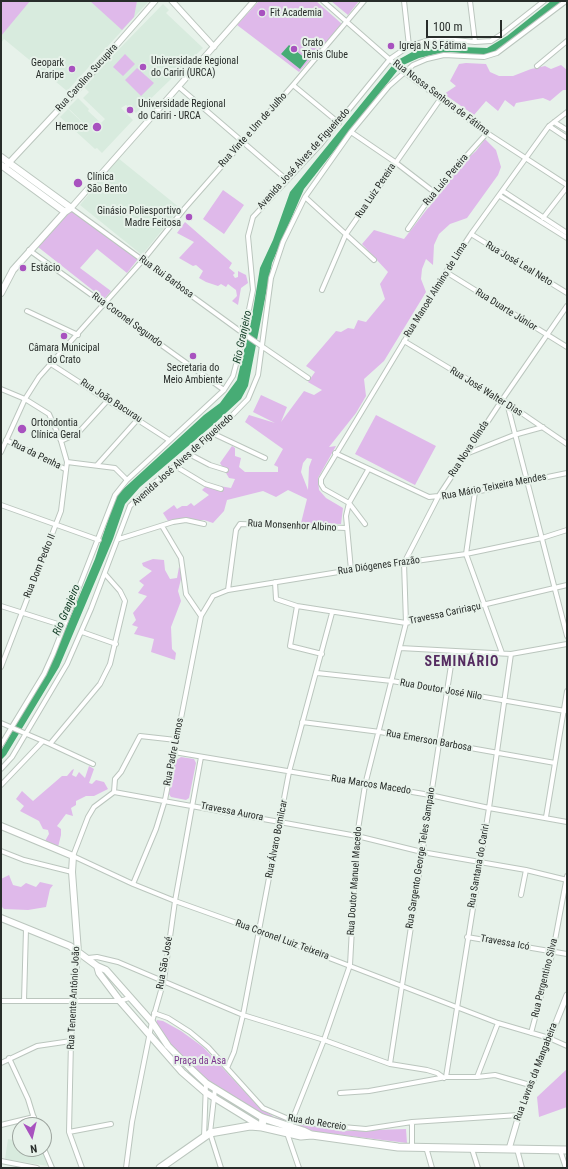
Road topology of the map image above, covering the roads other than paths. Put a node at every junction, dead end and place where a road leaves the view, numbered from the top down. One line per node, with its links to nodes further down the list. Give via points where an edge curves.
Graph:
1 (172, 1): 15 (street)
2 (254, 1): 15 (street)
3 (323, 1): 11 (street, Rua Nossa Senhora de Fátima)
4 (364, 1): 11 (street, Rua Vinte e Um de Julho)
5 (404, 1): 14 (street)
6 (470, 1): 13 (street)
7 (544, 1): 13 (street, via 495,39)
8 (153, 2): 35 (street, Rua Carolino Sucupira)
9 (565, 2): 10 (street); 18 (street, Avenida José Alves de Figueiredo, via 497,53 484,56 435,57)
10 (567, 8)
11 (347, 22): 16 (street, Rua Nossa Senhora de Fátima); 19 (street, Rua Vinte e Um de Julho)
12 (567, 41): 17 (street)
13 (475, 42): 14 (street, via 439,39)
14 (409, 46): 16 (street, Avenida José Alves de Figueiredo)
15 (214, 47): 20 (street)
16 (391, 60): 18 (street, Rua Nossa Senhora de Fátima); 24 (street, Avenida José Alves de Figueiredo)
17 (537, 66)
18 (403, 71): 21 (street, Rua Nossa Senhora de Fátima); 28 (street, Avenida José Alves de Figueiredo)
19 (293, 85): 24 (street); 31 (street, Rua Vinte e Um de Julho)
20 (179, 87): 31 (street); 43 (street)
21 (441, 98): 29 (street, Rua Nossa Senhora de Fátima); 34 (street, Rua Luiz Pereira)
22 (567, 112): 23 (street, Rua Manoel Almino de Lima)
23 (554, 122): 25 (street, Rua Manoel Almino de Lima); 26 (street)
24 (339, 123): 37 (street, Avenida José Alves de Figueiredo)
25 (549, 126): 27 (street); 33 (street, Rua Manoel Almino de Lima)
26 (566, 128): 27 (street)
27 (558, 131): 30 (street)
28 (351, 132): 34 (street); 42 (street, Avenida José Alves de Figueiredo)
29 (486, 133): 33 (street, Rua Nossa Senhora de Fátima); 40 (street, Rua Luís Pereira)
30 (567, 138)
31 (242, 142): 37 (street); 50 (street, Rua Vinte e Um de Julho)
32 (1, 156): 35 (main road)
33 (526, 160): 38 (street, Rua Nossa Senhora de Fátima); 39 (street, Rua Manoel Almino de Lima)
34 (395, 162): 40 (street); 46 (street, Rua Luiz Pereira)
35 (10, 163): 36 (street, Rua Carolino Sucupira); 43 (main road)
36 (2, 167): 43 (main road)
37 (287, 180): 59 (street, Avenida José Alves de Figueiredo, via 250,222 248,236 253,290)
38 (567, 186): 44 (street)
39 (503, 191): 41 (street, Rua Manoel Almino de Lima); 44 (street)
40 (434, 192): 45 (street, Rua Luís Pereira)
41 (500, 196): 44 (street); 47 (street, Rua Manoel Almino de Lima)
42 (305, 197): 46 (street); 63 (street, Avenida José Alves de Figueiredo, via 283,242 271,278)
43 (68, 210): 49 (main road); 50 (street, Rua Rui Barbosa)
44 (543, 219): 48 (street)
45 (408, 229)
46 (346, 234): 51 (street); 53 (street, Rua Luiz Pereira)
47 (471, 234): 52 (street, Rua Manoel Almino de Lima); 54 (street, Rua José Leal Neto)
48 (566, 234)
49 (29, 250): 55 (main road, via 10,275); 56 (street, Rua Coronel Segundo)
50 (143, 260): 56 (street, Rua Vinte e Um de Julho); 59 (street, Rua Rui Barbosa)
51 (374, 260)
52 (446, 272): 61 (street, Rua Duarte Júnior); 62 (street, Rua Manoel Almino de Lima)
53 (322, 290)
54 (567, 293)
55 (1, 294)
56 (103, 303): 60 (street, Rua Vinte e Um de Julho); 68 (street, Rua Coronel Segundo)
57 (567, 306): 61 (street, Rua Nova Olinda)
58 (27, 310): 60 (street)
59 (244, 334): 63 (street, Rua Rui Barbosa); 68 (street, Avenida José Alves de Figueiredo, via 233,376)
60 (78, 335): 65 (street, Rua Vinte e Um de Julho)
61 (548, 335): 64 (street, Rua Duarte Júnior); 71 (street, Rua Nova Olinda)
62 (404, 341): 71 (street, Rua José Walter Dias); 82 (street, Rua Manoel Almino de Lima)
63 (261, 346): 66 (street, Rua Rui Barbosa); 75 (street, Avenida José Alves de Figueiredo, via 258,375 248,399)
64 (567, 347)
65 (51, 364): 69 (street, Rua Vinte e Um de Julho); 70 (street, Rua João Bacurau)
66 (308, 378)
67 (1, 389): 69 (street)
68 (224, 390): 78 (street, Avenida José Alves de Figueiredo)
69 (25, 399): 77 (street, Rua Vinte e Um de Julho); 79 (street, via 49,414)
70 (108, 400): 73 (street, Rua João Bacurau); 79 (street, via 78,433)
71 (502, 400): 72 (street, Rua José Walter Dias); 84 (street, Rua Nova Olinda)
72 (507, 403): 74 (street, Rua José Walter Dias); 76 (street)
73 (138, 419): 78 (street, Rua João Bacurau); 87 (street)
74 (542, 427): 76 (street); 80 (street, Rua José Walter Dias)
75 (214, 434): 83 (street, Avenida José Alves de Figueiredo); 85 (street)
76 (514, 435): 84 (street); 94 (street)
77 (6, 440): 81 (street, Rua Vinte e Um de Julho); 89 (street, Rua da Penha)
78 (169, 440): 93 (street, Avenida José Alves de Figueiredo)
79 (61, 441): 86 (street)
80 (567, 444)
81 (1, 452)
82 (336, 453): 91 (street, Rua Mário Teixeira Mendes); 98 (street, Rua Manoel Almino de Lima, via 321,479 324,489)
83 (189, 454): 88 (street, Avenida José Alves de Figueiredo); 90 (street)
84 (466, 454): 97 (street, Rua Nova Olinda)
85 (265, 458)
86 (67, 462): 87 (street, Rua da Penha); 89 (street, Rua Dom Pedro II)
87 (97, 465): 93 (street, Rua da Penha, via 115,468)
88 (175, 466): 95 (street, via 205,484); 107 (street, Avenida José Alves de Figueiredo, via 130,506)
89 (65, 469): 100 (street, Rua Dom Pedro II, via 61,511)
90 (226, 470)
91 (368, 470): 97 (street, Rua Mário Teixeira Mendes, via 423,495); 98 (street)
92 (567, 473): 94 (street, Rua Mário Teixeira Mendes)
93 (127, 480): 108 (street, Avenida José Alves de Figueiredo, via 111,503)
94 (526, 481): 96 (street, Rua Mário Teixeira Mendes); 106 (street)
95 (221, 488)
96 (476, 492): 97 (street, Rua Mário Teixeira Mendes); 109 (street)
97 (438, 497): 110 (street, Rua Nova Olinda)
98 (350, 502): 102 (street); 104 (street)
99 (1, 505): 100 (street)
100 (56, 524): 108 (street); 120 (street, Rua Dom Pedro II)
101 (204, 524): 103 (street, via 186,520)
102 (365, 524)
103 (162, 526): 107 (street); 122 (street, via 181,558 186,594)
104 (346, 528): 111 (street); 116 (street, Rua Monsenhor Albino, via 246,523 238,525)
105 (567, 530): 106 (street, Rua Diógenes Frazão)
106 (542, 538): 109 (street, Rua Diógenes Frazão); 115 (street)
107 (119, 539): 112 (street, Avenida José Alves de Figueiredo)
108 (99, 540): 124 (street, Avenida José Alves de Figueiredo)
109 (466, 554): 110 (street, Rua Diógenes Frazão); 119 (street)
110 (404, 563): 111 (street, Rua Diógenes Frazão); 123 (street, Rua Doutor Manuel Macedo)
111 (351, 570): 113 (street, Rua Diógenes Frazão)
112 (105, 574): 125 (street, Avenida José Alves de Figueiredo); 127 (street, via 125,601)
113 (275, 582): 116 (street, Rua Diógenes Frazão); 118 (street, Travessa Caririaçu, via 277,600)
114 (567, 585): 115 (street, Travessa Caririaçu)
115 (555, 588): 119 (street, Travessa Caririaçu); 126 (street)
116 (228, 590): 122 (street, Rua Diógenes Frazão, via 213,596)
117 (1, 606): 120 (street)
118 (297, 606): 121 (street, Travessa Caririaçu); 132 (street, via 290,646)
119 (484, 606): 123 (street, Travessa Caririaçu); 131 (street)
120 (22, 612): 124 (street); 134 (street, Rua Dom Pedro II)
121 (332, 612): 123 (street, Travessa Caririaçu); 132 (street, Rua Álvaro Bomilcar)
122 (201, 616): 146 (street, Rua Padre Lemos)
123 (406, 623): 129 (street, Rua Doutor Manuel Macedo)
124 (64, 626): 143 (street, Avenida José Alves de Figueiredo, via 44,674)
125 (82, 632): 127 (street); 145 (street, Avenida José Alves de Figueiredo, via 56,685)
126 (567, 636)
127 (116, 644): 149 (street, via 100,684)
128 (567, 644): 133 (street)
129 (400, 648): 130 (street); 136 (street, Rua Doutor Manuel Macedo)
130 (453, 652): 131 (street); 137 (street, Rua Sargento George Teles Sampaio)
131 (502, 653): 133 (street)
132 (322, 654): 135 (street, Rua Álvaro Bomilcar)
133 (511, 654): 139 (street, Rua Santana do Cariri)
134 (1, 668)
135 (317, 673): 136 (street, Rua Doutor José Nilo); 141 (street, Rua Álvaro Bomilcar)
136 (392, 681): 137 (street, Rua Doutor José Nilo); 144 (street, Rua Doutor Manuel Macedo)
137 (446, 691): 139 (street, Rua Doutor José Nilo); 148 (street, Rua Sargento George Teles Sampaio)
138 (567, 692): 140 (street)
139 (504, 701): 140 (street, Rua Doutor José Nilo); 152 (street, Rua Santana do Cariri)
140 (565, 711): 154 (street)
141 (302, 722): 144 (street, Rua Emerson Barbosa); 157 (street, Rua Álvaro Bomilcar)
142 (1, 723): 143 (street)
143 (10, 728): 145 (street); 150 (street, Avenida José Alves de Figueiredo)
144 (380, 732): 148 (street, Rua Emerson Barbosa); 158 (street, Rua Doutor Manuel Macedo)
145 (26, 734): 147 (street); 156 (street, Avenida José Alves de Figueiredo)
146 (176, 740): 151 (street, Rua Padre Lemos); 160 (street, via 140,736 115,779)
147 (43, 741): 149 (street); 159 (street)
148 (438, 743): 152 (street, Rua Emerson Barbosa); 161 (street, Rua Sargento George Teles Sampaio)
149 (50, 744): 155 (street)
150 (1, 745)
151 (174, 752): 153 (street, Rua Marcos Macedo); 162 (street, Rua Padre Lemos)
152 (496, 753): 154 (street, Rua Emerson Barbosa); 164 (street, Rua Santana do Cariri)
153 (201, 757): 157 (street, Rua Marcos Macedo); 163 (street, Rua São José)
154 (555, 763): 165 (street)
155 (93, 764)
156 (1, 769)
157 (289, 772): 158 (street, Rua Marcos Macedo); 166 (street, Rua Álvaro Bomilcar)
158 (365, 784): 161 (street, Rua Marcos Macedo); 169 (street, Rua Doutor Manuel Macedo)
159 (1, 785)
160 (114, 792): 162 (street, Travessa Aurora); 172 (street, Rua Tenente Antônio João, via 94,807)
161 (430, 795): 164 (street, Rua Marcos Macedo); 171 (street, Rua Sargento George Teles Sampaio)
162 (165, 800): 163 (street, Travessa Aurora); 177 (street, Rua Padre Lemos)
163 (193, 805): 166 (street, Travessa Aurora); 179 (street, Rua São José)
164 (489, 808): 165 (street, Rua Marcos Macedo); 173 (street, Rua Santana do Cariri)
165 (546, 818): 167 (street, Rua Marcos Macedo)
166 (281, 822): 169 (street, Travessa Aurora); 182 (street, Rua Álvaro Bomilcar)
167 (567, 822)
168 (1, 826): 172 (main road, Rua Coronel Luiz Teixeira)
169 (357, 836): 171 (street, Travessa Aurora); 188 (street, Rua Doutor Manuel Macedo)
170 (1, 850): 175 (street, via 24,860)
171 (422, 852): 173 (street, Travessa Aurora); 191 (street, Rua Sargento George Teles Sampaio)
172 (73, 856): 175 (main road, Rua Tenente Antônio João); 177 (street, Rua Coronel Luiz Teixeira)
173 (480, 862): 174 (street, Travessa Aurora); 183 (street, Rua Santana do Cariri)
174 (526, 870): 176 (street, Travessa Aurora); 178 (street)
175 (72, 872): 185 (main road, Rua Tenente Antônio João)
176 (567, 878): 184 (street, Rua Pergentino Silva)
177 (133, 884): 179 (street, Rua Coronel Luiz Teixeira)
178 (521, 895)
179 (175, 901): 182 (street, Rua Coronel Luiz Teixeira); 190 (street, Rua São José)
180 (1, 918): 181 (main road)
181 (26, 929): 185 (main road, via 70,946); 196 (street)
182 (259, 931): 188 (street, Rua Coronel Luiz Teixeira); 200 (street, Rua Álvaro Bomilcar)
183 (467, 937): 184 (street, Travessa Icó); 198 (street, Rua Santana do Cariri)
184 (553, 951): 186 (street, Travessa Icó); 203 (street, Rua Pergentino Silva)
185 (78, 952): 187 (main road); 194 (street, Rua Tenente Antônio João)
186 (567, 954)
187 (88, 958): 189 (main road); 190 (street, via 97,957 118,962)
188 (350, 965): 191 (street, Rua Coronel Luiz Teixeira); 206 (street, Rua Doutor Manuel Macedo)
189 (97, 966): 193 (main road, via 106,970); 197 (main road)
190 (164, 980): 199 (street, Rua São José); 200 (street)
191 (401, 985): 198 (street, Rua Coronel Luiz Teixeira); 211 (street, Rua Sargento George Teles Sampaio)
192 (567, 995): 205 (street, Rua Lavras da Mangabeira)
193 (129, 998): 197 (street); 201 (main road)
194 (74, 1000): 196 (street); 197 (street); 207 (street, Rua Tenente Antônio João)
195 (1, 1001): 196 (street)
196 (24, 1001)
197 (120, 1001): 204 (main road)
198 (457, 1006): 202 (street, Rua Coronel Luiz Teixeira); 214 (street, Rua Santana do Cariri)
199 (154, 1014): 201 (street, Rua São José); 212 (street, Rua do Recreio, via 168,1018 190,1032)
200 (243, 1015): 206 (street); 212 (street, Rua Álvaro Bomilcar, via 234,1052)
201 (152, 1022): 204 (street, Rua São José); 215 (main road, via 168,1046)
202 (498, 1022): 203 (street, Rua Coronel Luiz Teixeira); 213 (street)
203 (531, 1033): 205 (street, Rua Coronel Luiz Teixeira)
204 (150, 1034): 218 (main road, via 182,1072); 244 (street, Rua São José, via 132,1122)
205 (549, 1038): 208 (street, Rua Coronel Luiz Teixeira); 216 (street, Rua Lavras da Mangabeira)
206 (324, 1040): 211 (street); 229 (street, Rua Doutor Manuel Macedo)
207 (72, 1041): 209 (street, via 37,1046); 230 (street, Rua Tenente Antônio João)
208 (567, 1046)
209 (9, 1058): 210 (street); 222 (street)
210 (1, 1063)
211 (390, 1064): 214 (street, via 427,1070)
212 (227, 1068): 229 (street, Rua do Recreio, via 263,1108)
213 (477, 1077): 214 (street); 216 (street, via 495,1075)
214 (445, 1078): 219 (street, via 369,1091)
215 (206, 1083): 217 (main road); 218 (street)
216 (530, 1085): 221 (street, Rua Lavras da Mangabeira)
217 (215, 1089): 220 (street); 223 (main road)
218 (205, 1092): 220 (main road); 231 (street)
219 (340, 1093)
220 (214, 1098): 228 (main road); 231 (street)
221 (519, 1115): 225 (street, Rua do Recreio); 235 (street, Rua Lavras da Mangabeira)
222 (34, 1117)
223 (263, 1118): 228 (highway); 229 (highway)
224 (12, 1122): 227 (street)
225 (412, 1122): 229 (street, Rua do Recreio, via 366,1129 331,1126); 232 (street)
226 (111, 1124): 230 (street)
227 (1, 1125)
228 (262, 1126): 229 (highway); 231 (highway, via 237,1127)
229 (289, 1127): 232 (highway, via 312,1135 398,1147); 247 (street)
230 (69, 1132): 243 (street, Rua Tenente Antônio João)
231 (207, 1135): 240 (highway); 246 (street)
232 (412, 1146): 233 (highway)
233 (426, 1147): 234 (highway); 248 (street)
234 (472, 1149): 235 (highway); 249 (street)
235 (509, 1149): 236 (highway)
236 (517, 1149): 237 (highway); 250 (street)
237 (563, 1150): 251 (street)
238 (47, 1157): 242 (street)
239 (1, 1161): 241 (street)
240 (167, 1166): 245 (highway)
241 (38, 1168)
242 (52, 1168)
243 (82, 1168)
244 (126, 1168)
245 (160, 1168)
246 (221, 1168)
247 (299, 1168)
248 (432, 1168)
249 (478, 1168)
250 (522, 1168)
251 (566, 1168)

